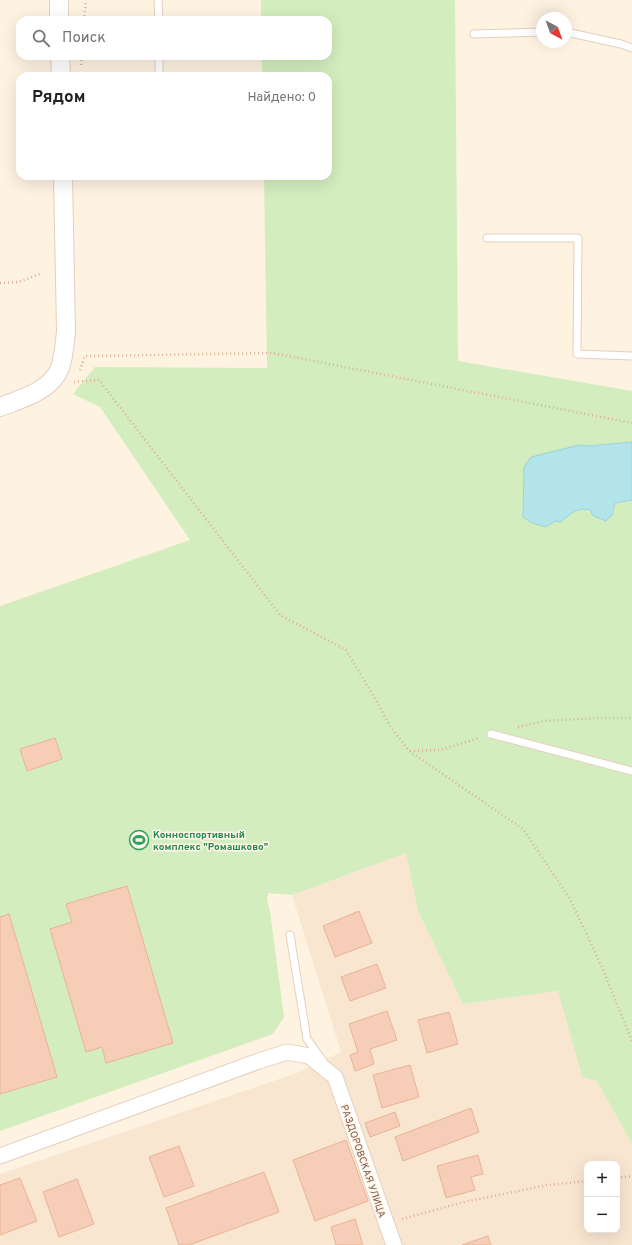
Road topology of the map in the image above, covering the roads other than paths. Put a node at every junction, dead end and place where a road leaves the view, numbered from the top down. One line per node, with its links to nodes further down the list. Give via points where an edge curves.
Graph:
1 (59, 0): 3 (street)
2 (158, 0): 4 (lane)
3 (60, 16)
4 (159, 16)
5 (536, 32): 7 (lane)
6 (572, 33): 8 (lane)
7 (474, 34)
8 (632, 48)
9 (60, 60): 11 (street)
10 (159, 60): 12 (lane)
11 (61, 72)
12 (159, 72)
13 (63, 180): 16 (street, via 66,331 60,369 49,384)
14 (487, 238): 15 (lane, via 578,238 577,354)
15 (632, 356)
16 (0, 407)
17 (491, 734): 18 (lane)
18 (632, 771)
19 (290, 935): 20 (lane, via 308,1039)
20 (335, 1077): 21 (street, via 309,1056 287,1052); 22 (street, РАЗДОРОВСКАЯ УЛИЦА)
21 (0, 1156)
22 (394, 1245)

